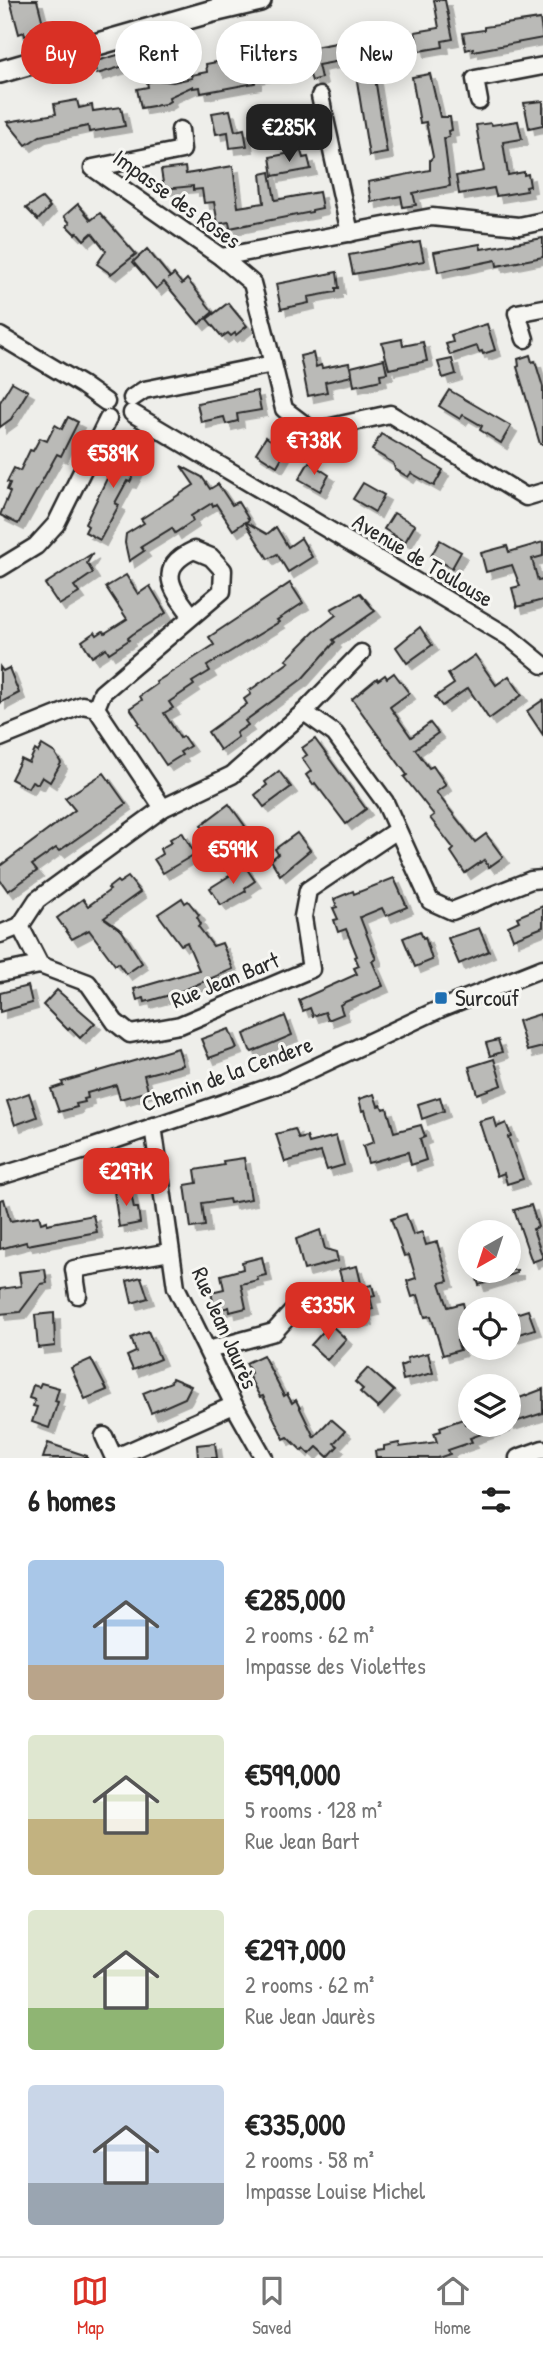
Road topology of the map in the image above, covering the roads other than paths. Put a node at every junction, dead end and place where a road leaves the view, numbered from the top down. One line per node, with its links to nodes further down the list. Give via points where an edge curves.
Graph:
1 (260, 0): 3 (main road)
2 (543, 66): 5 (street, via 475,79)
3 (0, 72)
4 (320, 96): 8 (street)
5 (479, 101)
6 (180, 130): 9 (street, Impasse des Roses, via 182,150 93,168)
7 (543, 221): 8 (street, via 519,226 432,217)
8 (350, 233): 9 (street)
9 (220, 257): 13 (street, Impasse des Roses, via 252,283)
10 (543, 308): 12 (street, via 517,313)
11 (0, 336): 14 (street)
12 (525, 339)
13 (273, 364): 15 (street, via 144,390); 17 (street, Impasse des Roses, via 284,409 313,431 390,414 526,497)
14 (106, 402): 15 (street, via 121,396); 16 (street, via 103,413)
15 (132, 406): 16 (street, via 127,417); 21 (street, Avenue de Toulouse, via 509,637)
16 (108, 419): 18 (street, via 56,524 36,546)
17 (543, 492)
18 (0, 568)
19 (192, 616): 22 (street, via 102,693)
20 (361, 653): 23 (street)
21 (543, 665)
22 (96, 708): 24 (street, via 82,705); 25 (street)
23 (304, 712): 25 (street, via 232,775); 26 (street, via 335,734 385,802)
24 (0, 738)
25 (163, 808): 28 (street, via 37,900)
26 (397, 830): 27 (street, via 429,901 452,911); 30 (street, Rue Jean Bart, via 308,890 303,917 311,969 180,1025 130,1034 115,1022 88,983)
27 (543, 879)
28 (20, 926): 29 (street); 30 (street)
29 (0, 934)
30 (40, 965): 32 (street)
31 (543, 968): 33 (street, Chemin de la Cendere, via 442,1008 282,1083)
32 (0, 973)
33 (153, 1126): 34 (street, Chemin de la Cendere); 35 (street, Rue Jean Jaurès)
34 (0, 1176)
35 (170, 1252): 36 (street, via 74,1269); 38 (street, Rue Jean Jaurès, via 176,1287)
36 (78, 1295)
37 (306, 1298): 38 (street, via 274,1332)
38 (208, 1350): 39 (street, Rue Jean Jaurès)
39 (234, 1405): 40 (street, via 114,1458); 42 (street, Rue Jean Jaurès)
40 (104, 1436)
41 (543, 1449): 43 (street)
42 (264, 1458)
43 (518, 1458)

